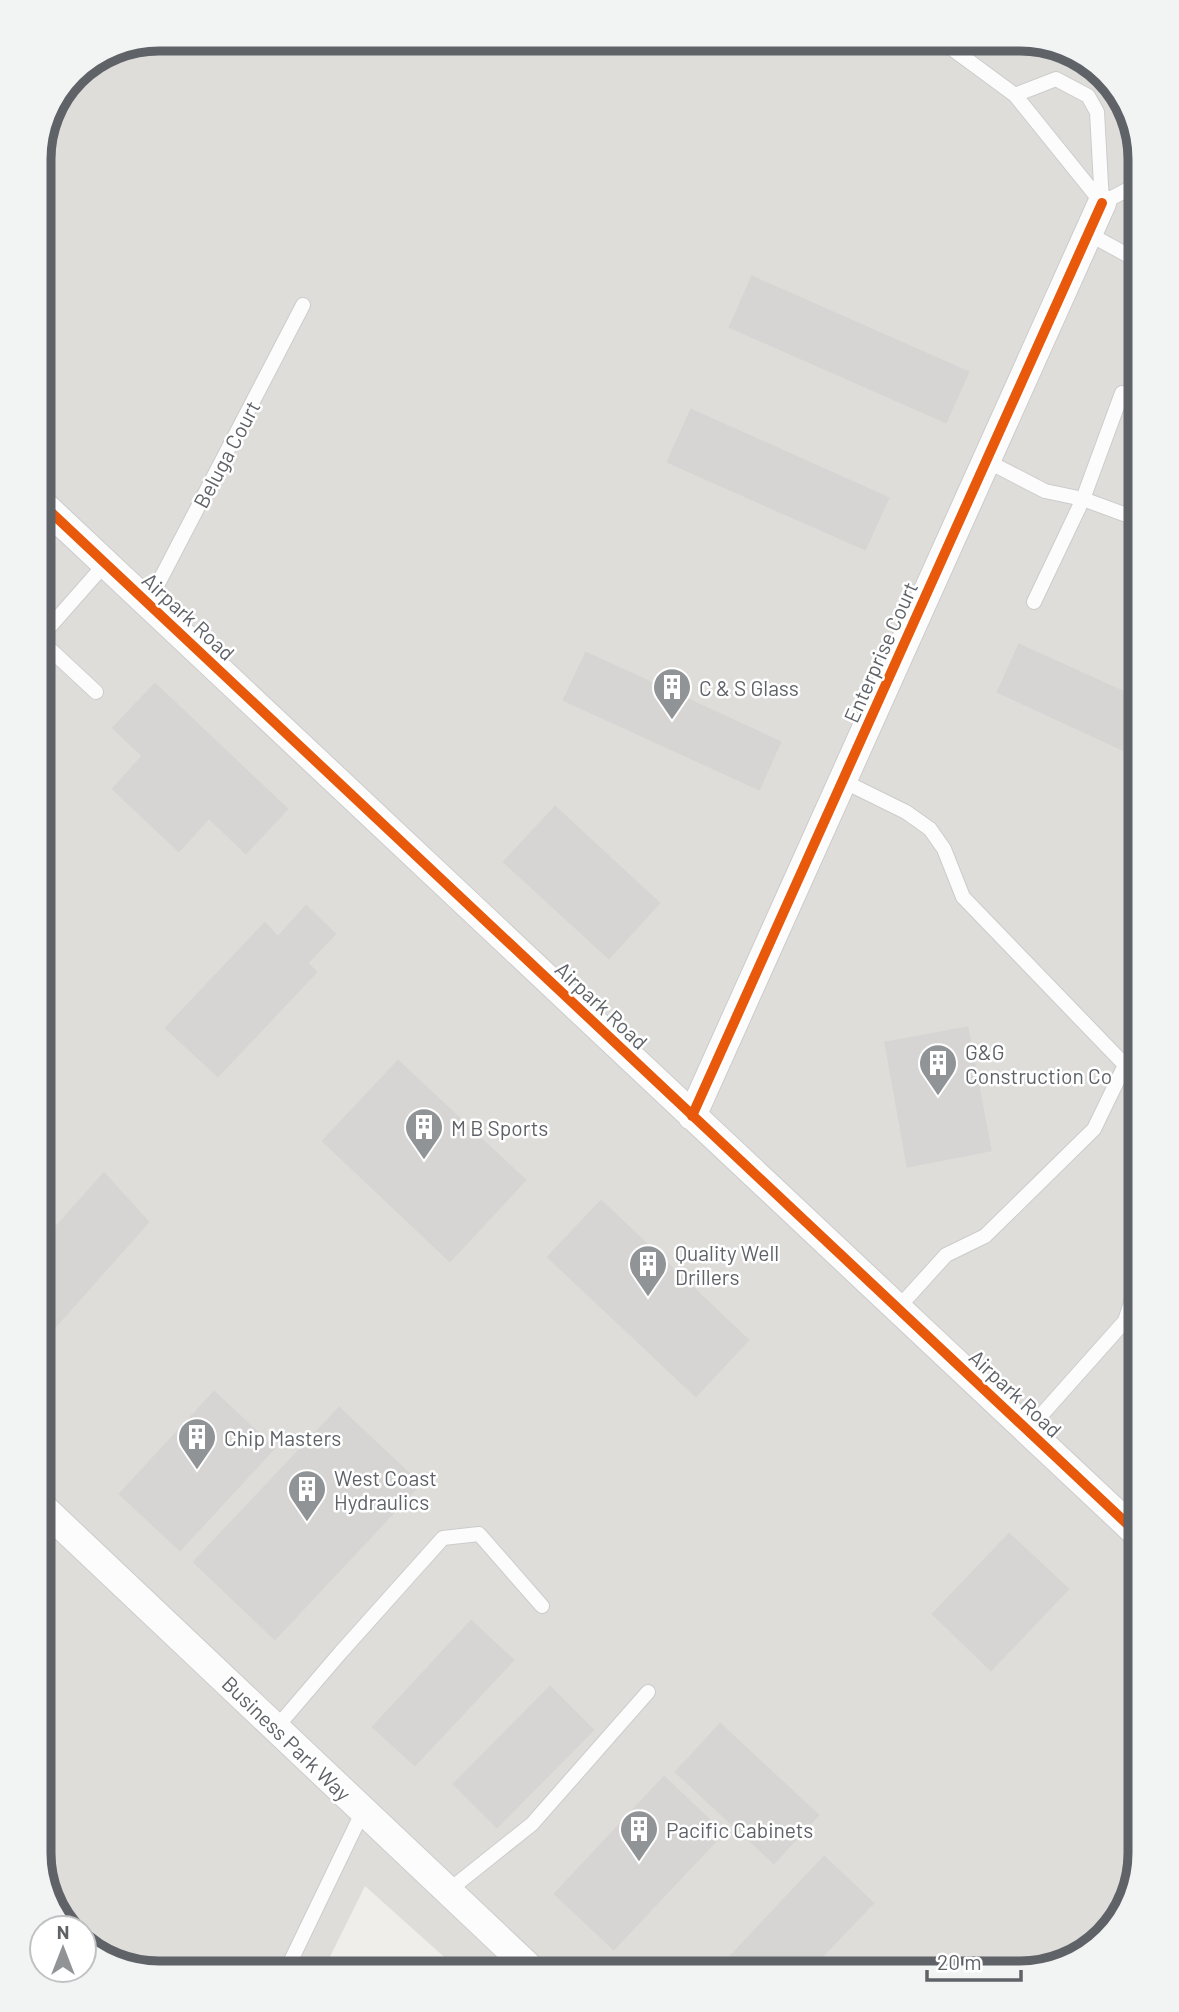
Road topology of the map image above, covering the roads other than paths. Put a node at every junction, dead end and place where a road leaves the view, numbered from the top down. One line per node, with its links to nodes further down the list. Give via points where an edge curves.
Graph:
1 (955, 51): 2 (lane)
2 (1015, 95): 4 (lane); 4 (lane, via 1056,79 1088,96 1097,112)
3 (1128, 189): 4 (lane)
4 (1102, 203): 5 (street, Enterprise Court)
5 (1089, 234): 6 (lane); 9 (street, Enterprise Court)
6 (1128, 255)
7 (303, 305): 14 (lane, Beluga Court)
8 (1122, 393): 10 (lane)
9 (987, 461): 10 (lane, via 1045,491); 19 (street, Enterprise Court)
10 (1083, 499): 12 (lane); 15 (lane)
11 (51, 513): 13 (street, Airpark Road)
12 (1128, 516)
13 (105, 564): 14 (street, Airpark Road); 16 (lane)
14 (148, 603): 22 (street, Airpark Road)
15 (1034, 603)
16 (51, 625)
17 (51, 650): 18 (lane)
18 (96, 692)
19 (843, 781): 20 (lane, via 930,829 944,849 963,897); 22 (street, Enterprise Court)
20 (1125, 1065): 21 (lane); 23 (lane, via 1094,1129 985,1236 946,1255)
21 (1128, 1067)
22 (692, 1116): 23 (street, Airpark Road)
23 (898, 1308): 25 (street, Airpark Road)
24 (1128, 1312): 25 (lane, via 1125,1321)
25 (1028, 1430): 27 (street, Airpark Road)
26 (51, 1516): 30 (street, Business Park Way)
27 (1128, 1525)
28 (542, 1606): 30 (lane, via 479,1534 443,1538)
29 (648, 1692): 32 (lane, via 532,1824)
30 (276, 1728): 31 (street, Business Park Way)
31 (363, 1811): 32 (street, Business Park Way); 33 (lane)
32 (448, 1891): 34 (street, Business Park Way)
33 (291, 1961)
34 (522, 1961)

